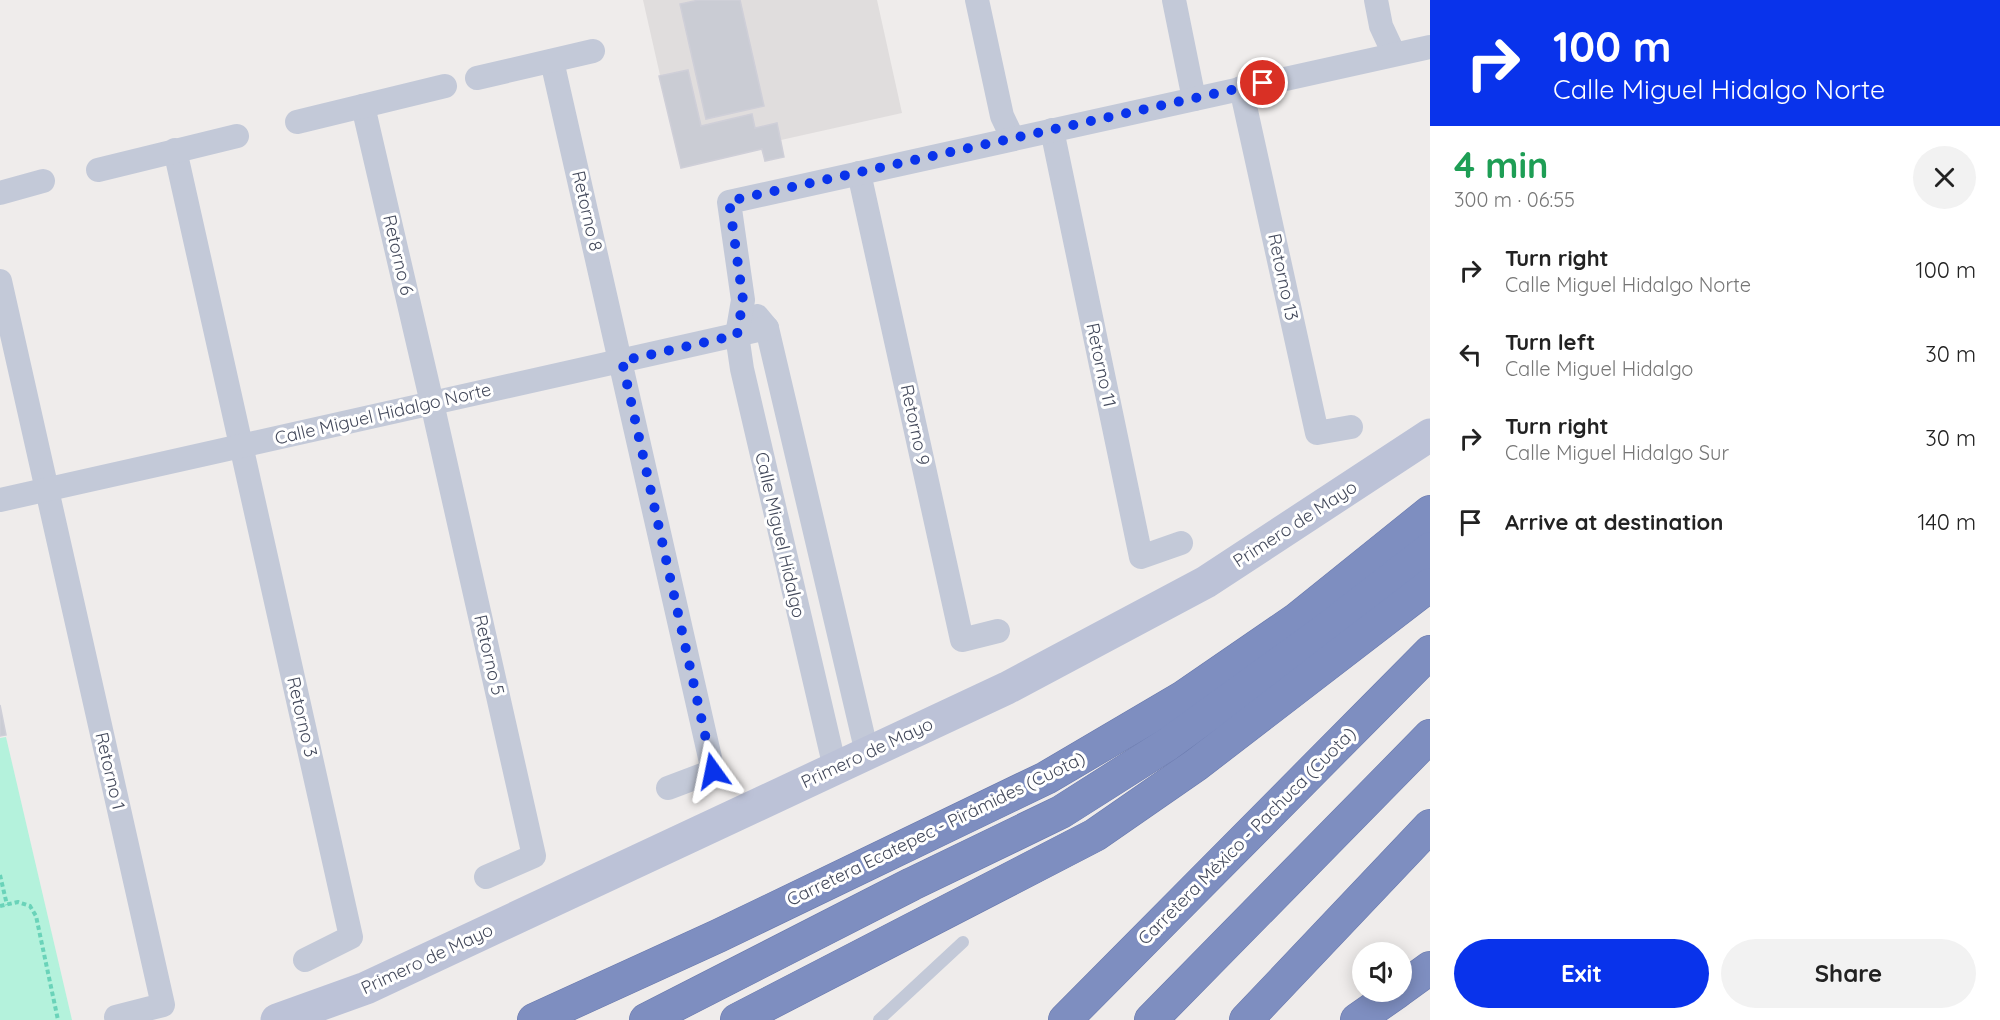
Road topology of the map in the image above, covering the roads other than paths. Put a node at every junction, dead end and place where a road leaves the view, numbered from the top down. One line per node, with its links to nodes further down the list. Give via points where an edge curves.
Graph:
1 (977, 0): 16 (street, via 1002,116)
2 (1174, 0): 11 (street)
3 (1376, 0): 6 (street, via 1381,26)
4 (1430, 46): 6 (street)
5 (593, 51): 7 (street)
6 (1394, 54): 10 (street)
7 (552, 61): 8 (street); 26 (street, Retorno 8)
8 (477, 78)
9 (445, 86): 12 (street)
10 (1241, 88): 11 (street); 28 (street, Retorno 13, via 1317,433)
11 (1194, 99): 14 (street)
12 (363, 106): 13 (street); 27 (street, Retorno 6)
13 (297, 122)
14 (1052, 130): 16 (street); 34 (street, Retorno 11, via 1141,557)
15 (237, 135): 17 (street)
16 (1013, 139): 19 (street)
17 (175, 150): 18 (street); 30 (street)
18 (98, 170)
19 (859, 173): 23 (street, Calle Miguel Hidalgo, via 729,201); 37 (street, Retorno 9, via 962,640)
20 (43, 181): 21 (street)
21 (0, 193)
22 (0, 280): 31 (street)
23 (743, 300): 24 (street, Calle Miguel Hidalgo); 25 (street, Calle Miguel Hidalgo)
24 (767, 328): 25 (street, Calle Miguel Hidalgo Norte); 38 (street, Calle Miguel Hidalgo)
25 (737, 335): 26 (street, Calle Miguel Hidalgo Norte); 40 (street, Calle Miguel Hidalgo)
26 (622, 361): 27 (street, Calle Miguel Hidalgo Norte); 44 (street, Retorno 8, via 713,771)
27 (432, 403): 30 (street, Calle Miguel Hidalgo Norte); 46 (street, Retorno 5, via 534,856)
28 (1351, 427)
29 (1430, 435): 42 (main road, Primero de Mayo, via 1206,582 1007,688)
30 (241, 446): 31 (street, Calle Miguel Hidalgo Norte); 48 (street, Retorno 3, via 351,937)
31 (46, 489): 32 (street, Calle Miguel Hidalgo Norte); 52 (street, Retorno 1, via 164,1005)
32 (0, 500)
33 (1430, 512): 54 (highway, Carretera Ecatepec - Pirámides (Cuota), via 1297,619 1182,698 1046,778)
34 (1181, 543)
35 (1430, 549): 55 (highway, via 1168,744 1061,812)
36 (1430, 585): 56 (highway, via 1196,765 1095,835)
37 (998, 631)
38 (841, 646): 40 (street); 42 (street, Calle Miguel Hidalgo)
39 (1430, 652): 58 (highway, Carretera México - Pachuca (Cuota))
40 (808, 653): 43 (street, Calle Miguel Hidalgo)
41 (1430, 736): 59 (highway)
42 (867, 753): 43 (main road, Primero de Mayo)
43 (835, 768): 53 (main road, Primero de Mayo, via 366,988)
44 (668, 788)
45 (1430, 826): 60 (highway)
46 (486, 877)
47 (963, 942): 57 (lane)
48 (305, 960)
49 (1430, 968): 50 (highway)
50 (1412, 981)
51 (1382, 1002): 61 (highway)
52 (116, 1017)
53 (277, 1020)
54 (534, 1020)
55 (646, 1020)
56 (737, 1020)
57 (879, 1020)
58 (1065, 1020)
59 (1151, 1020)
60 (1246, 1020)
61 (1357, 1020)

